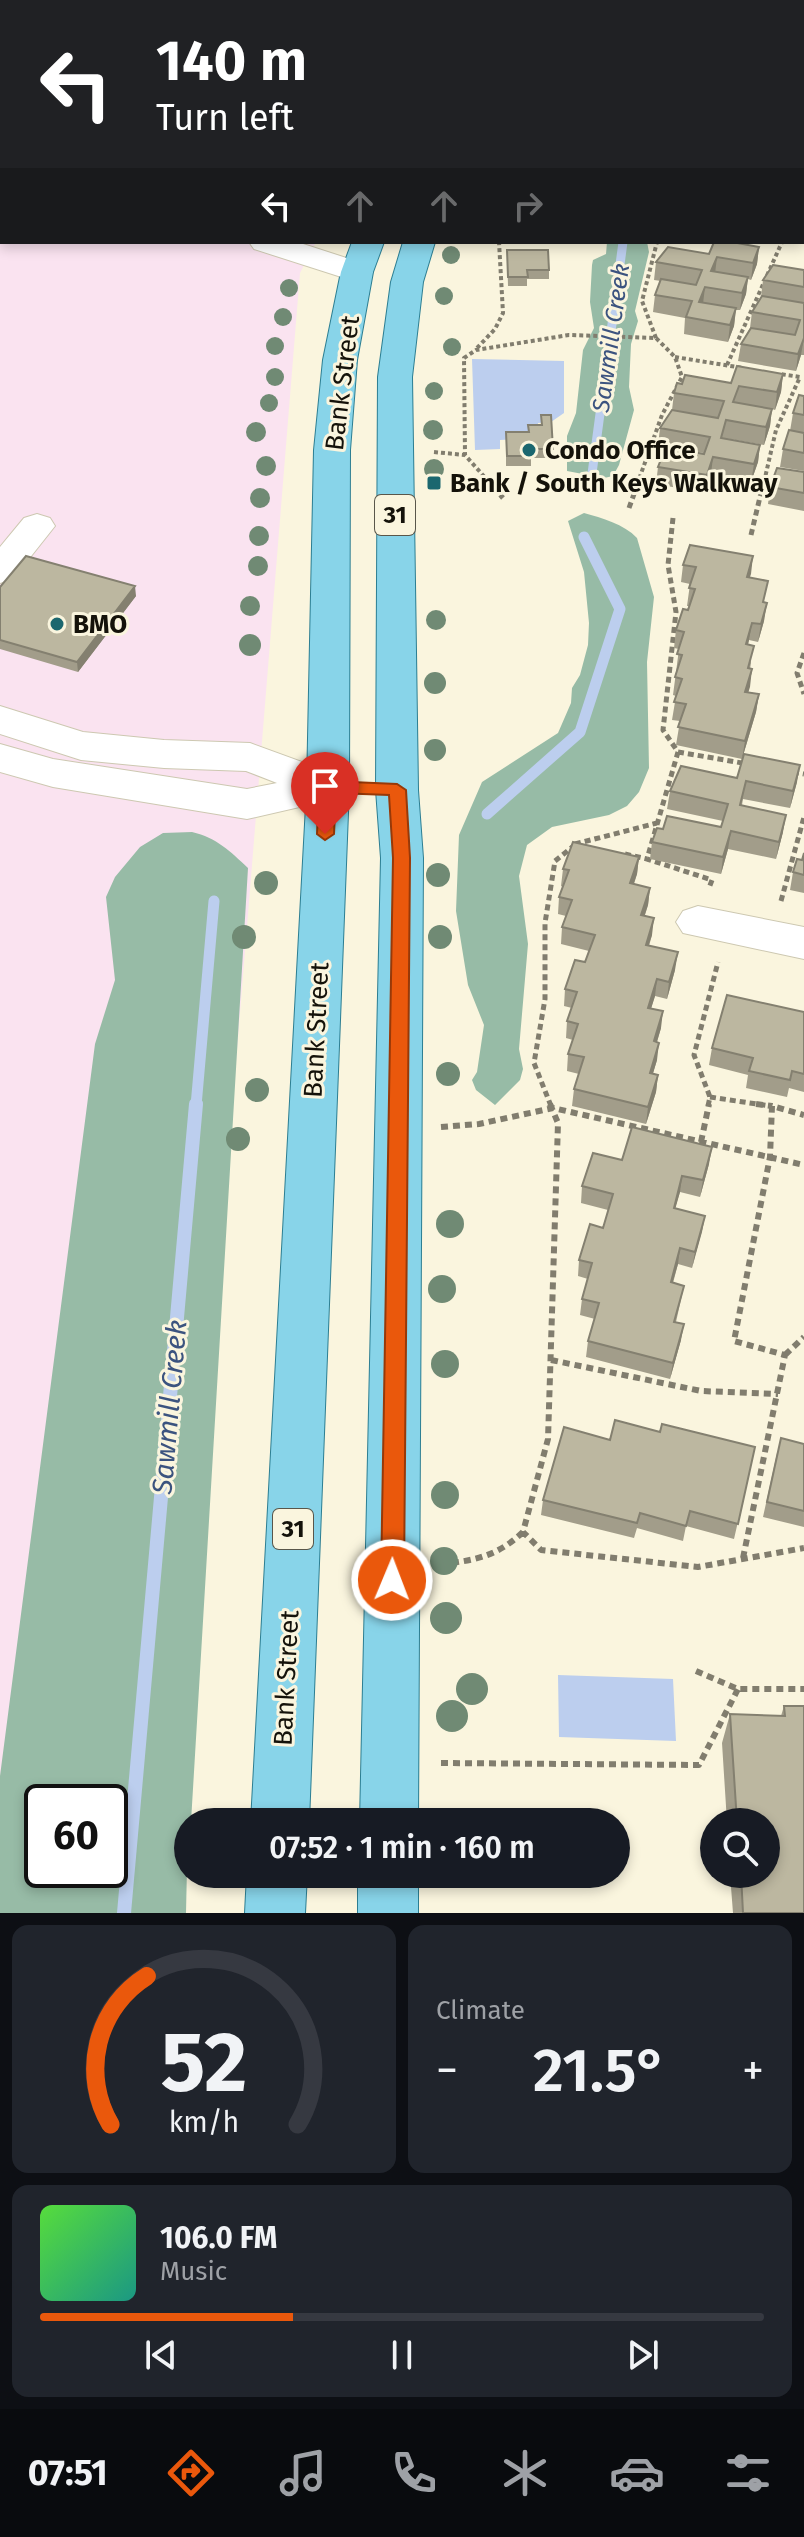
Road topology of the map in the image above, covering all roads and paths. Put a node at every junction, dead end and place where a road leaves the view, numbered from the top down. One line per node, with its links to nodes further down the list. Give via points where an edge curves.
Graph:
1 (278, 244): 6 (lane)
2 (418, 244): 29 (main road, Bank Street / 31, via 407,282 395,377)
3 (499, 244): 8 (path, via 503,313)
4 (656, 244): 7 (path, via 642,301)
5 (781, 244): 10 (path)
6 (363, 257): 28 (main road, Bank Street / 31, via 340,360 332,450)
7 (656, 338): 8 (path, via 581,336); 9 (path)
8 (476, 350): 14 (path, via 464,358 465,455)
9 (675, 357): 10 (path); 15 (path, via 682,377 662,415)
10 (727, 365): 11 (path)
11 (757, 370)
12 (771, 372): 13 (path)
13 (802, 378): 18 (path, via 776,430)
14 (503, 498)
15 (629, 508)
16 (673, 518): 23 (path, via 668,565 676,612 663,730)
17 (37, 526): 19 (lane)
18 (751, 535)
19 (0, 571)
20 (804, 653): 21 (path, via 797,673)
21 (804, 694)
22 (0, 720): 28 (lane, via 81,746 250,757)
23 (678, 752): 25 (path); 31 (path)
24 (0, 758): 28 (lane, via 53,773 247,804)
25 (762, 767)
26 (790, 772): 27 (path)
27 (804, 774)
28 (328, 787): 29 (main road); 58 (main road, Bank Street / 31)
29 (397, 790): 42 (main road, Bank Street / 31, via 402,858)
30 (804, 817): 37 (path)
31 (657, 823): 32 (path); 35 (path)
32 (574, 844): 33 (path); 40 (path, via 555,861 545,923 545,999 534,1063)
33 (588, 847)
34 (618, 853): 35 (path)
35 (647, 859): 36 (path, via 712,880)
36 (712, 925): 37 (lane); 38 (path, via 694,1055)
37 (786, 939)
38 (710, 1097): 39 (path); 43 (path)
39 (772, 1106): 41 (path); 44 (path)
40 (553, 1108): 42 (path, via 479,1124); 43 (path); 48 (path, via 558,1123)
41 (804, 1115)
42 (398, 1131): 59 (main road, Bank Street / 31)
43 (701, 1142): 44 (path)
44 (770, 1157): 45 (path); 47 (path, via 734,1341)
45 (804, 1165)
46 (804, 1337): 47 (path)
47 (785, 1355): 49 (path)
48 (551, 1360): 49 (path, via 701,1391); 50 (path, via 548,1439)
49 (778, 1394): 52 (path)
50 (523, 1532): 52 (path, via 541,1550 698,1567); 53 (path, via 489,1559)
51 (804, 1548): 52 (path)
52 (743, 1558)
53 (440, 1564)
54 (696, 1671): 55 (path)
55 (738, 1689): 56 (path); 57 (path, via 699,1765)
56 (804, 1689)
57 (441, 1763)
58 (281, 1808)
59 (389, 1808)
60 (276, 1888): 62 (main road)
61 (388, 1888): 63 (main road)
62 (275, 1913)
63 (388, 1913)

